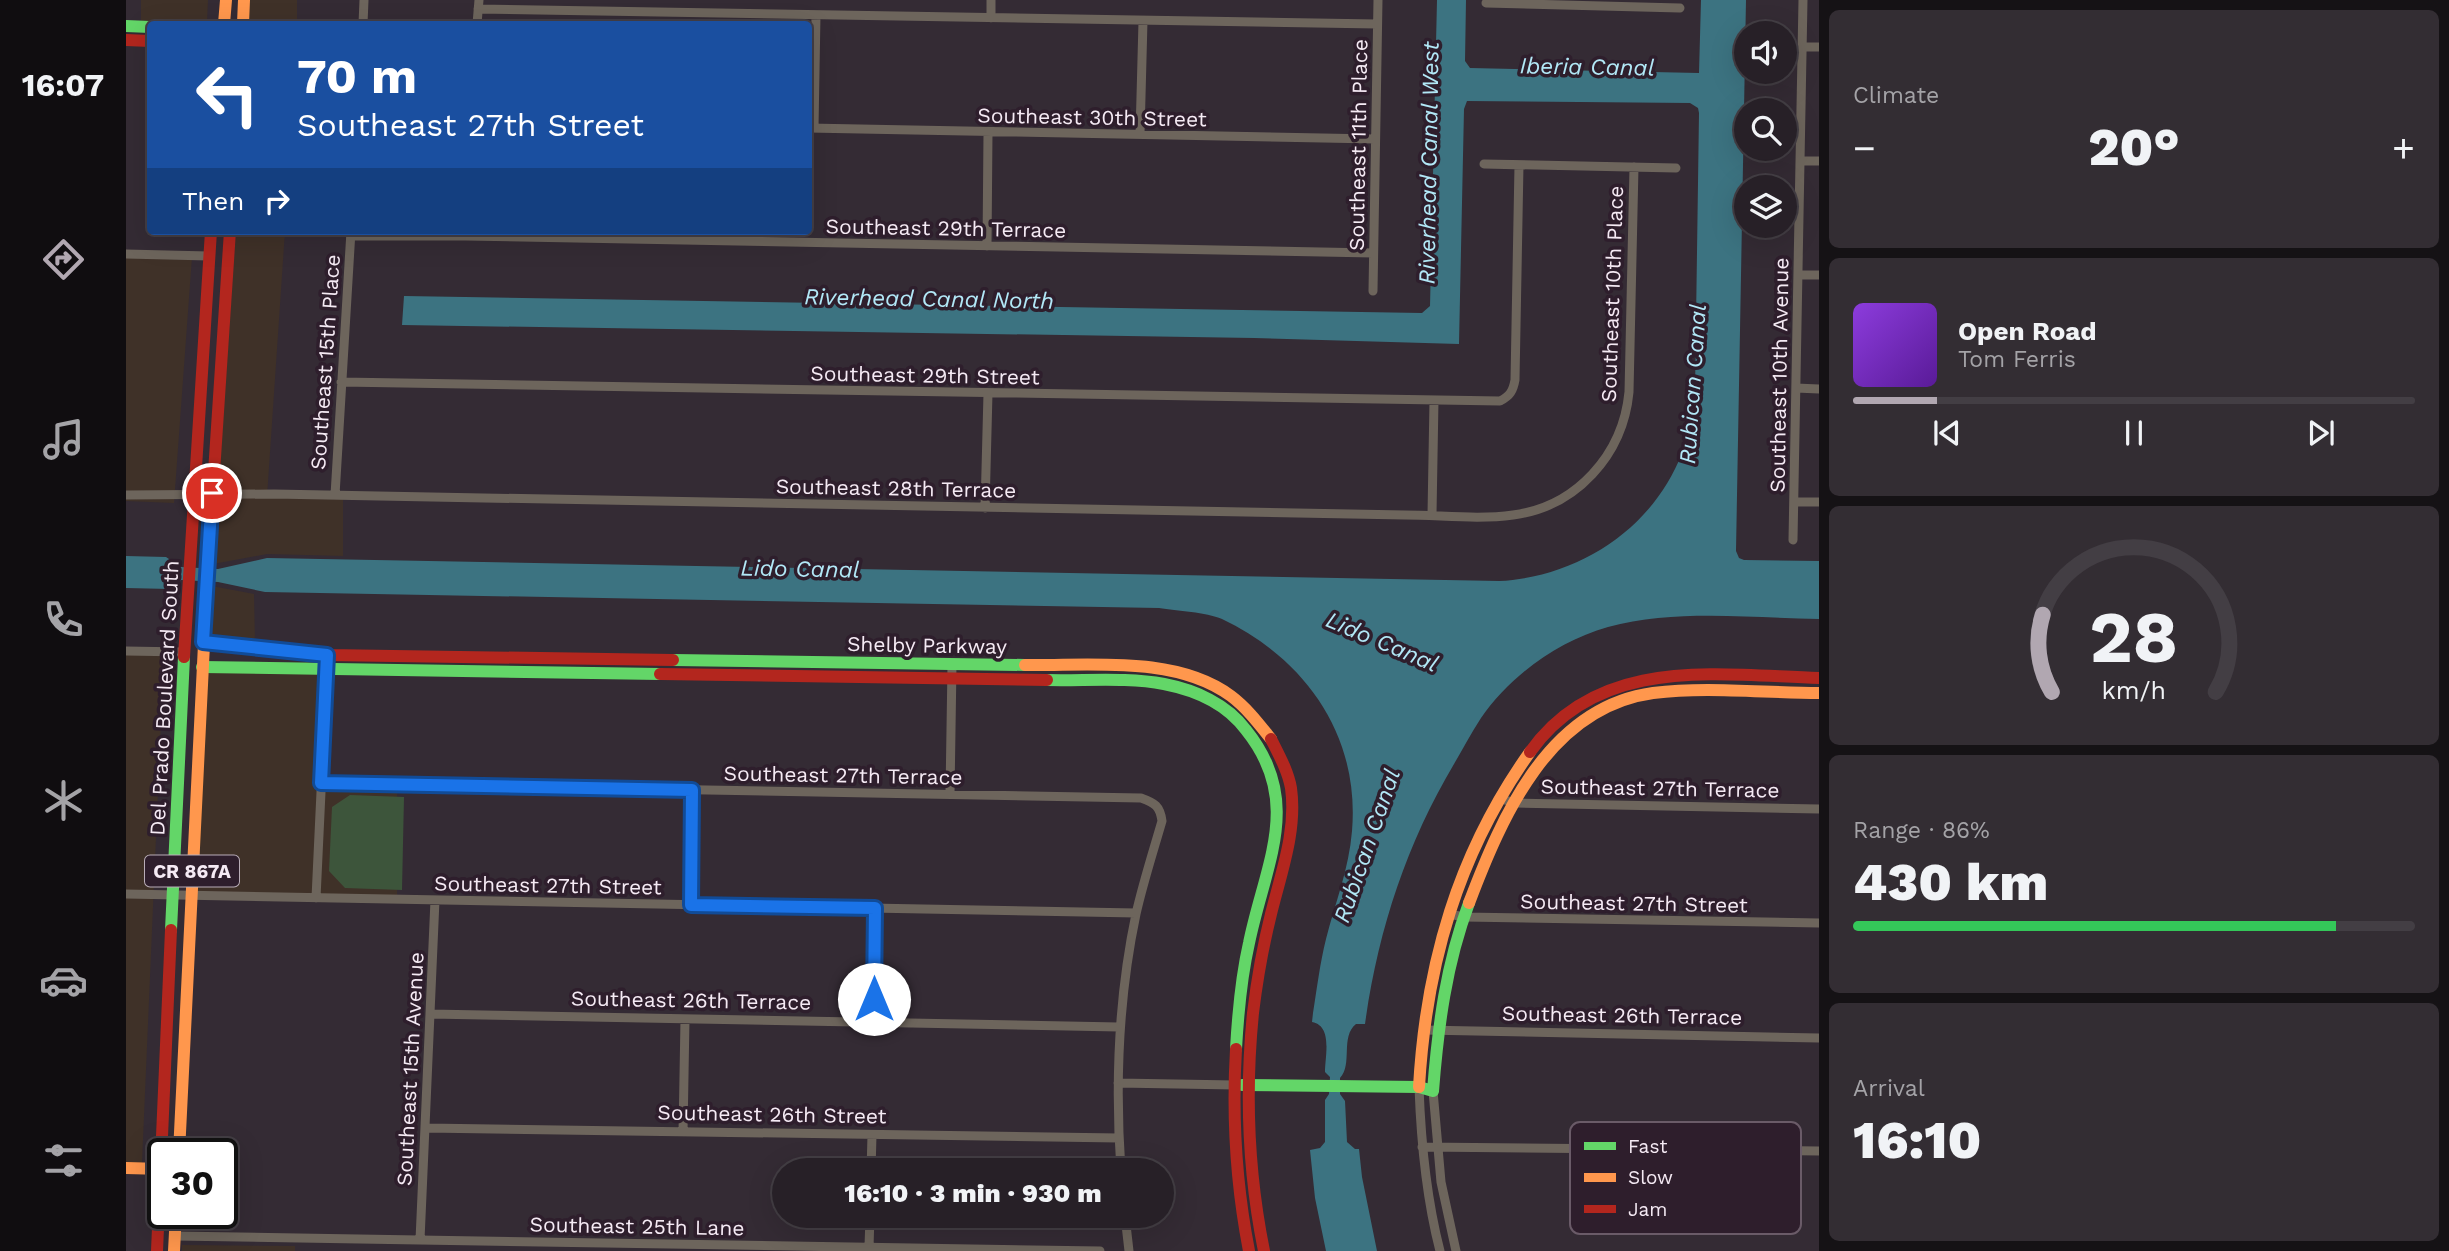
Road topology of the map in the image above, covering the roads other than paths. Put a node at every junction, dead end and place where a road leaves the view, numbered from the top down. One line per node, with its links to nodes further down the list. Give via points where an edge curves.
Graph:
1 (226, 0): 14 (street)
2 (244, 0): 15 (street)
3 (364, 0): 16 (street)
4 (991, 0): 13 (street)
5 (1378, 0): 18 (street, Southeast 11th Place)
6 (1803, 0): 23 (street, Southeast 10th Avenue)
7 (1522, 2): 8 (street); 9 (street)
8 (1486, 4)
9 (1635, 4): 11 (street)
10 (478, 5): 12 (street)
11 (1679, 8)
12 (816, 15): 13 (street); 25 (street)
13 (991, 18): 17 (street)
14 (224, 21)
15 (243, 21)
16 (363, 21)
17 (1143, 21): 18 (street); 28 (street)
18 (1377, 24): 29 (street, Southeast 11th Place)
19 (126, 26): 20 (street)
20 (147, 27)
21 (126, 40): 22 (street)
22 (147, 41)
23 (1802, 47): 24 (street); 30 (street, Southeast 10th Avenue)
24 (1819, 47)
25 (812, 105)
26 (812, 128): 27 (street, Southeast 30th Street)
27 (988, 133): 28 (street, Southeast 30th Street); 40 (street)
28 (1140, 134): 29 (street, Southeast 30th Street)
29 (1375, 139): 41 (street, Southeast 11th Place)
30 (1800, 161): 31 (street); 44 (street, Southeast 10th Avenue)
31 (1819, 161)
32 (1485, 164): 33 (street)
33 (1519, 165): 34 (street); 52 (street, Southeast 29th Street, via 1514,389 1500,401)
34 (1634, 167): 35 (street); 53 (street, Southeast 10th Place, via 1629,392)
35 (1676, 168)
36 (211, 235): 43 (street, Del Prado Boulevard South / CR 867A)
37 (230, 235): 47 (street, Del Prado Boulevard South / CR 867A)
38 (351, 235): 48 (street, Southeast 15th Place)
39 (545, 235): 40 (street, Southeast 29th Terrace)
40 (987, 246): 41 (street, Southeast 29th Terrace)
41 (1373, 253): 46 (street, Southeast 11th Place)
42 (126, 254): 43 (street)
43 (209, 256): 47 (street, via 220,270); 57 (street, Del Prado Boulevard South / CR 867A)
44 (1798, 275): 45 (street); 49 (street, Southeast 10th Avenue)
45 (1819, 275)
46 (1373, 291)
47 (225, 305): 54 (street, Del Prado Boulevard South / CR 867A)
48 (341, 382): 51 (street, Southeast 29th Street); 56 (street, Southeast 15th Place)
49 (1796, 388): 50 (street); 58 (street, Southeast 10th Avenue)
50 (1819, 388)
51 (988, 393): 52 (street, Southeast 29th Street); 60 (street)
52 (1433, 400): 61 (street)
53 (1624, 422): 61 (street, Southeast 28th Terrace, via 1604,461 1558,501 1515,515)
54 (212, 493): 56 (street, Southeast 28th Terrace); 57 (street, Southeast 28th Terrace); 64 (street, Del Prado Boulevard South / CR 867A)
55 (126, 495): 57 (street, Southeast 28th Terrace)
56 (335, 495): 60 (street, Southeast 28th Terrace)
57 (194, 496): 63 (street, Del Prado Boulevard South / CR 867A)
58 (1794, 502): 59 (street); 62 (street, Southeast 10th Avenue)
59 (1819, 502)
60 (985, 508): 61 (street, Southeast 28th Terrace)
61 (1432, 515)
62 (1793, 540)
63 (188, 592): 66 (street, Del Prado Boulevard South / CR 867A); 69 (street, via 195,610 195,642)
64 (203, 642): 67 (street, Shelby Parkway); 69 (street, Del Prado Boulevard South / CR 867A)
65 (126, 651): 66 (street)
66 (184, 652): 75 (street, via 194,675 193,713); 83 (street, Del Prado Boulevard South / CR 867A)
67 (327, 661): 68 (street, Shelby Parkway); 69 (street, Shelby Parkway); 72 (street, Shelby Parkway); 76 (street)
68 (952, 665): 70 (street, Shelby Parkway); 72 (street)
69 (202, 667): 75 (street, Del Prado Boulevard South / CR 867A)
70 (1153, 667): 73 (street); 101 (street, Shelby Parkway, via 1207,681 1241,705 1275,746 1290,787 1292,831 1264,942)
71 (1819, 678): 79 (street, via 1677,676 1618,686 1580,704 1553,725)
72 (952, 679): 73 (street, Shelby Parkway); 78 (street)
73 (1153, 682): 101 (street, Shelby Parkway, via 1198,694 1236,719 1262,751 1276,793 1276,842 1240,993)
74 (1819, 693): 80 (street, via 1674,691 1615,703 1582,720 1555,744)
75 (199, 731): 84 (street, Del Prado Boulevard South / CR 867A)
76 (321, 783): 77 (street, Southeast 27th Terrace); 85 (street)
77 (692, 790): 78 (street, Southeast 27th Terrace); 87 (street)
78 (950, 794): 89 (street, Southeast 27th Terrace, via 1141,798 1154,803 1162,821)
79 (1501, 799): 80 (street, Southeast 27th Terrace); 90 (street)
80 (1516, 803): 81 (street, Southeast 27th Terrace); 91 (street)
81 (1819, 809)
82 (126, 894): 83 (street, Southeast 27th Street)
83 (174, 895): 84 (street, Southeast 27th Street); 107 (street, Del Prado Boulevard South / CR 867A)
84 (191, 895): 85 (street, Southeast 27th Street); 108 (street, Del Prado Boulevard South / CR 867A)
85 (316, 898): 86 (street, Southeast 27th Street)
86 (435, 900): 87 (street, Southeast 27th Street); 93 (street, Southeast 15th Avenue)
87 (691, 905): 88 (street, Southeast 27th Street)
88 (875, 908): 89 (street, Southeast 27th Street); 95 (street)
89 (1136, 913): 96 (street)
90 (1449, 914): 91 (street, Southeast 27th Street); 97 (street, via 1431,979)
91 (1464, 917): 92 (street, Southeast 27th Street); 98 (street)
92 (1819, 923)
93 (430, 1014): 94 (street, Southeast 26th Terrace); 104 (street, Southeast 15th Avenue)
94 (685, 1019): 95 (street, Southeast 26th Terrace); 105 (street)
95 (874, 1022): 96 (street, Southeast 26th Terrace)
96 (1119, 1027): 100 (street)
97 (1424, 1030): 98 (street, Southeast 26th Terrace); 102 (street)
98 (1438, 1031): 99 (street, Southeast 26th Terrace); 103 (street)
99 (1819, 1038)
100 (1118, 1083): 101 (street); 109 (street)
101 (1241, 1085): 102 (street); 133 (street, via 1235,1139); 134 (street)
102 (1419, 1087): 103 (street); 111 (street)
103 (1433, 1091): 110 (street)
104 (426, 1128): 105 (street, Southeast 26th Street); 125 (street, Southeast 15th Avenue)
105 (684, 1132): 106 (street, Southeast 26th Street)
106 (872, 1135): 109 (street, Southeast 26th Street); 115 (street)
107 (163, 1138)
108 (181, 1138)
109 (1119, 1138): 116 (street)
110 (1437, 1146): 111 (street); 112 (street); 136 (street)
111 (1422, 1147): 135 (street)
112 (1570, 1148)
113 (1801, 1152): 114 (street)
114 (1819, 1152)
115 (871, 1158)
116 (1120, 1158)
117 (126, 1168): 118 (street)
118 (147, 1169)
119 (870, 1228): 126 (street)
120 (1126, 1228): 132 (street)
121 (158, 1229): 128 (street, Del Prado Boulevard South / CR 867A)
122 (175, 1229): 123 (street)
123 (174, 1236): 124 (street, Southeast 25th Lane); 129 (street)
124 (301, 1238): 125 (street, Southeast 25th Lane); 130 (street)
125 (420, 1240): 127 (street, Southeast 25th Lane)
126 (869, 1247): 127 (street, Southeast 25th Lane); 131 (street, Southeast 25th Lane)
127 (685, 1248)
128 (157, 1251)
129 (174, 1251)
130 (301, 1251)
131 (1100, 1251)
132 (1129, 1251)
133 (1249, 1251)
134 (1264, 1251)
135 (1440, 1251)
136 (1456, 1251)

